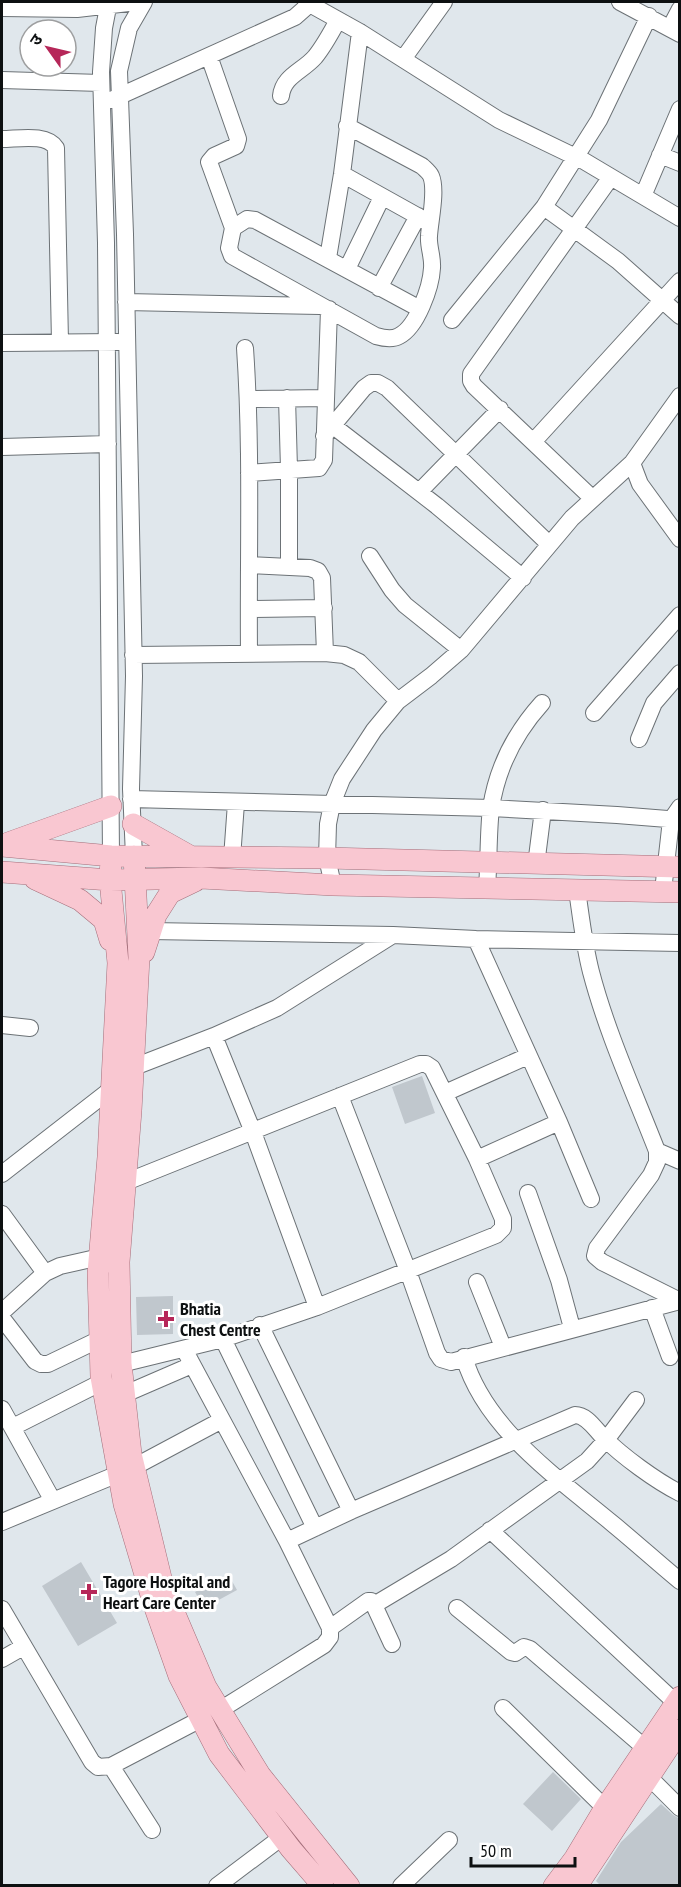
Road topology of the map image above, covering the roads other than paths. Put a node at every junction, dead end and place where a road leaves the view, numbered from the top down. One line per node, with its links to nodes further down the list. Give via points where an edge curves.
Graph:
1 (137, 2): 6 (street)
2 (144, 2): 17 (street, via 129,28 119,71)
3 (309, 2): 10 (street); 13 (street, via 295,17)
4 (444, 2): 14 (street)
5 (620, 2): 9 (street)
6 (109, 4): 7 (street, via 77,9); 16 (street)
7 (2, 8)
8 (680, 9): 11 (street)
9 (649, 16): 11 (street); 24 (street, via 599,120)
10 (338, 20): 12 (street); 18 (street, via 312,60 282,87)
11 (675, 31)
12 (360, 32): 14 (street); 21 (street)
13 (209, 56): 17 (street); 33 (street, via 238,139 236,146 209,162)
14 (403, 59): 24 (street, via 499,120)
15 (2, 80): 16 (street)
16 (101, 83): 19 (street)
17 (120, 96): 19 (street); 40 (street)
18 (281, 96)
19 (102, 104): 46 (street)
20 (680, 109): 23 (street)
21 (347, 126): 26 (street); 31 (street, via 430,174 433,185)
22 (2, 138): 45 (street, via 45,139 56,148)
23 (660, 155): 25 (street); 28 (street)
24 (575, 156): 27 (street); 30 (street)
25 (680, 163)
26 (342, 174): 29 (street); 35 (street)
27 (611, 177): 28 (street); 34 (street)
28 (643, 196): 32 (street)
29 (382, 197): 31 (street); 36 (street)
30 (544, 207): 34 (street); 44 (street)
31 (424, 219): 38 (street); 42 (street, via 432,265)
32 (680, 219)
33 (232, 228): 35 (street, via 250,218); 41 (street, via 232,256)
34 (576, 229): 39 (street); 54 (street, via 471,374 474,386)
35 (328, 258): 36 (street)
36 (347, 269): 38 (street)
37 (680, 281): 39 (street)
38 (379, 288): 42 (street)
39 (663, 300): 43 (street); 56 (street)
40 (126, 302): 41 (street); 47 (street)
41 (326, 308): 42 (street, via 387,339 399,336); 52 (street)
42 (420, 309)
43 (680, 316)
44 (452, 320)
45 (60, 342): 46 (street); 48 (street)
46 (107, 342): 47 (street); 57 (street)
47 (127, 342): 77 (street)
48 (2, 343)
49 (244, 348): 53 (street)
50 (680, 396): 60 (street)
51 (287, 398): 52 (street); 53 (street); 61 (street)
52 (326, 398): 55 (street)
53 (248, 399): 62 (street)
54 (500, 409): 56 (street); 59 (street)
55 (328, 430): 59 (street, via 364,388 378,383); 61 (street, via 324,460 319,468); 63 (street)
56 (533, 442): 64 (street)
57 (108, 444): 58 (street); 86 (street)
58 (2, 447)
59 (455, 455): 63 (street); 66 (street)
60 (632, 463): 64 (street); 65 (street, via 640,483)
61 (289, 469): 62 (street); 69 (street)
62 (249, 473): 68 (street)
63 (419, 492): 70 (street)
64 (592, 498): 66 (street)
65 (680, 538)
66 (549, 544): 70 (street)
67 (370, 556): 74 (street, via 405,605)
68 (249, 565): 69 (street); 72 (street)
69 (289, 567): 71 (street, via 318,572)
70 (523, 578): 74 (street)
71 (324, 608): 72 (street); 75 (street)
72 (249, 609): 76 (street)
73 (680, 615): 81 (street)
74 (461, 650): 79 (street)
75 (325, 653): 76 (street); 79 (street, via 359,662)
76 (249, 654): 77 (street)
77 (133, 655): 83 (street)
78 (680, 672): 82 (street, via 654,703)
79 (398, 701): 85 (street, via 348,769)
80 (542, 703): 87 (street, via 508,752)
81 (594, 713)
82 (639, 739)
83 (131, 799): 84 (street); 90 (street)
84 (236, 803): 85 (street); 95 (street)
85 (332, 804): 87 (street); 96 (street)
86 (111, 806): 91 (main road); 92 (street)
87 (491, 808): 88 (street); 97 (street)
88 (543, 810): 89 (street); 98 (street)
89 (677, 816): 99 (street)
90 (133, 824): 93 (street); 94 (main road)
91 (2, 846): 92 (main road)
92 (111, 856): 93 (main road); 103 (main road)
93 (134, 856): 94 (main road); 104 (main road)
94 (193, 857): 95 (main road)
95 (232, 858): 96 (main road)
96 (327, 858): 97 (main road); 105 (street)
97 (489, 864): 98 (main road); 106 (street)
98 (536, 865): 99 (main road)
99 (673, 867): 108 (street)
100 (2, 872): 101 (main road)
101 (23, 874): 103 (main road); 114 (main road, via 80,900 104,920)
102 (201, 878): 104 (main road); 105 (main road); 109 (main road, via 170,893)
103 (110, 880): 104 (main road); 114 (main road)
104 (136, 880): 115 (main road)
105 (333, 885): 106 (main road)
106 (487, 888): 107 (main road)
107 (577, 890): 108 (main road); 112 (street)
108 (671, 892)
109 (150, 931): 110 (street); 115 (main road)
110 (393, 935): 111 (street); 118 (street, via 277,1008)
111 (476, 939): 112 (street); 119 (street)
112 (584, 940): 113 (street); 126 (street, via 605,1017)
113 (680, 943)
114 (118, 963): 121 (main road)
115 (139, 966): 120 (main road)
116 (2, 1025): 117 (street)
117 (30, 1028)
118 (214, 1036): 120 (street); 125 (street)
119 (528, 1056): 122 (street); 124 (street)
120 (134, 1066): 130 (main road)
121 (110, 1090): 129 (street); 134 (main road)
122 (446, 1093): 123 (street, via 432,1068 420,1064); 127 (street)
123 (340, 1096): 125 (street); 135 (street)
124 (558, 1122): 127 (street); 132 (street)
125 (253, 1132): 130 (street); 139 (street)
126 (657, 1151): 128 (street); 138 (street, via 651,1174 597,1248 596,1256)
127 (477, 1159): 135 (street, via 503,1219 503,1228 496,1235)
128 (680, 1161)
129 (2, 1174)
130 (126, 1182): 151 (main road, via 119,1262)
131 (528, 1193): 144 (street, via 560,1280)
132 (591, 1199)
133 (2, 1214): 136 (street)
134 (100, 1257): 136 (street); 146 (main road)
135 (408, 1271): 139 (street); 149 (street, via 437,1353 451,1362)
136 (45, 1273): 141 (street)
137 (477, 1282): 147 (street)
138 (680, 1301): 140 (street)
139 (317, 1307): 143 (street)
140 (652, 1308): 144 (street); 150 (street)
141 (2, 1312)
142 (2, 1318): 146 (street, via 41,1364)
143 (260, 1325): 145 (street); 165 (street)
144 (572, 1328): 147 (street)
145 (223, 1339): 148 (street); 167 (street)
146 (100, 1340): 153 (main road)
147 (503, 1347): 149 (street)
148 (184, 1349): 151 (street); 152 (street)
149 (464, 1357): 160 (street, via 480,1393)
150 (670, 1357)
151 (121, 1364): 154 (main road)
152 (192, 1365): 154 (street); 157 (street)
153 (102, 1382): 158 (street); 161 (main road)
154 (125, 1394): 161 (main road)
155 (636, 1400): 159 (street)
156 (2, 1409): 158 (street)
157 (222, 1420): 161 (street); 169 (street)
158 (13, 1427): 164 (street)
159 (606, 1440): 160 (street, via 575,1415); 162 (street, via 587,1461); 163 (street)
160 (516, 1441): 162 (street); 165 (street)
161 (126, 1470): 164 (street); 180 (main road, via 124,1504 154,1605 179,1676)
162 (560, 1481): 168 (street); 170 (street)
163 (680, 1493)
164 (52, 1501): 166 (street)
165 (351, 1511): 167 (street)
166 (2, 1522)
167 (315, 1527): 169 (street)
168 (490, 1530): 171 (street, via 451,1559); 178 (street)
169 (287, 1541): 174 (street)
170 (680, 1581)
171 (374, 1605): 174 (street, via 368,1601); 175 (street)
172 (457, 1608): 182 (street, via 511,1652 530,1649)
173 (2, 1609): 176 (street)
174 (330, 1628): 180 (street, via 324,1645)
175 (392, 1644)
176 (23, 1647): 177 (street); 183 (street, via 92,1762 98,1767)
177 (2, 1659)
178 (678, 1700): 182 (main road)
179 (503, 1707): 185 (street)
180 (211, 1714): 183 (street); 188 (main road, via 219,1754); 192 (main road)
181 (679, 1732): 184 (main road)
182 (645, 1748): 185 (main road)
183 (111, 1766): 187 (street)
184 (648, 1776): 186 (street); 195 (main road)
185 (604, 1808): 194 (main road)
186 (680, 1808)
187 (152, 1830)
188 (282, 1837): 190 (street); 191 (main road)
189 (449, 1840): 193 (street)
190 (217, 1886)
191 (323, 1886)
192 (350, 1886)
193 (401, 1886)
194 (554, 1886)
195 (577, 1886)

